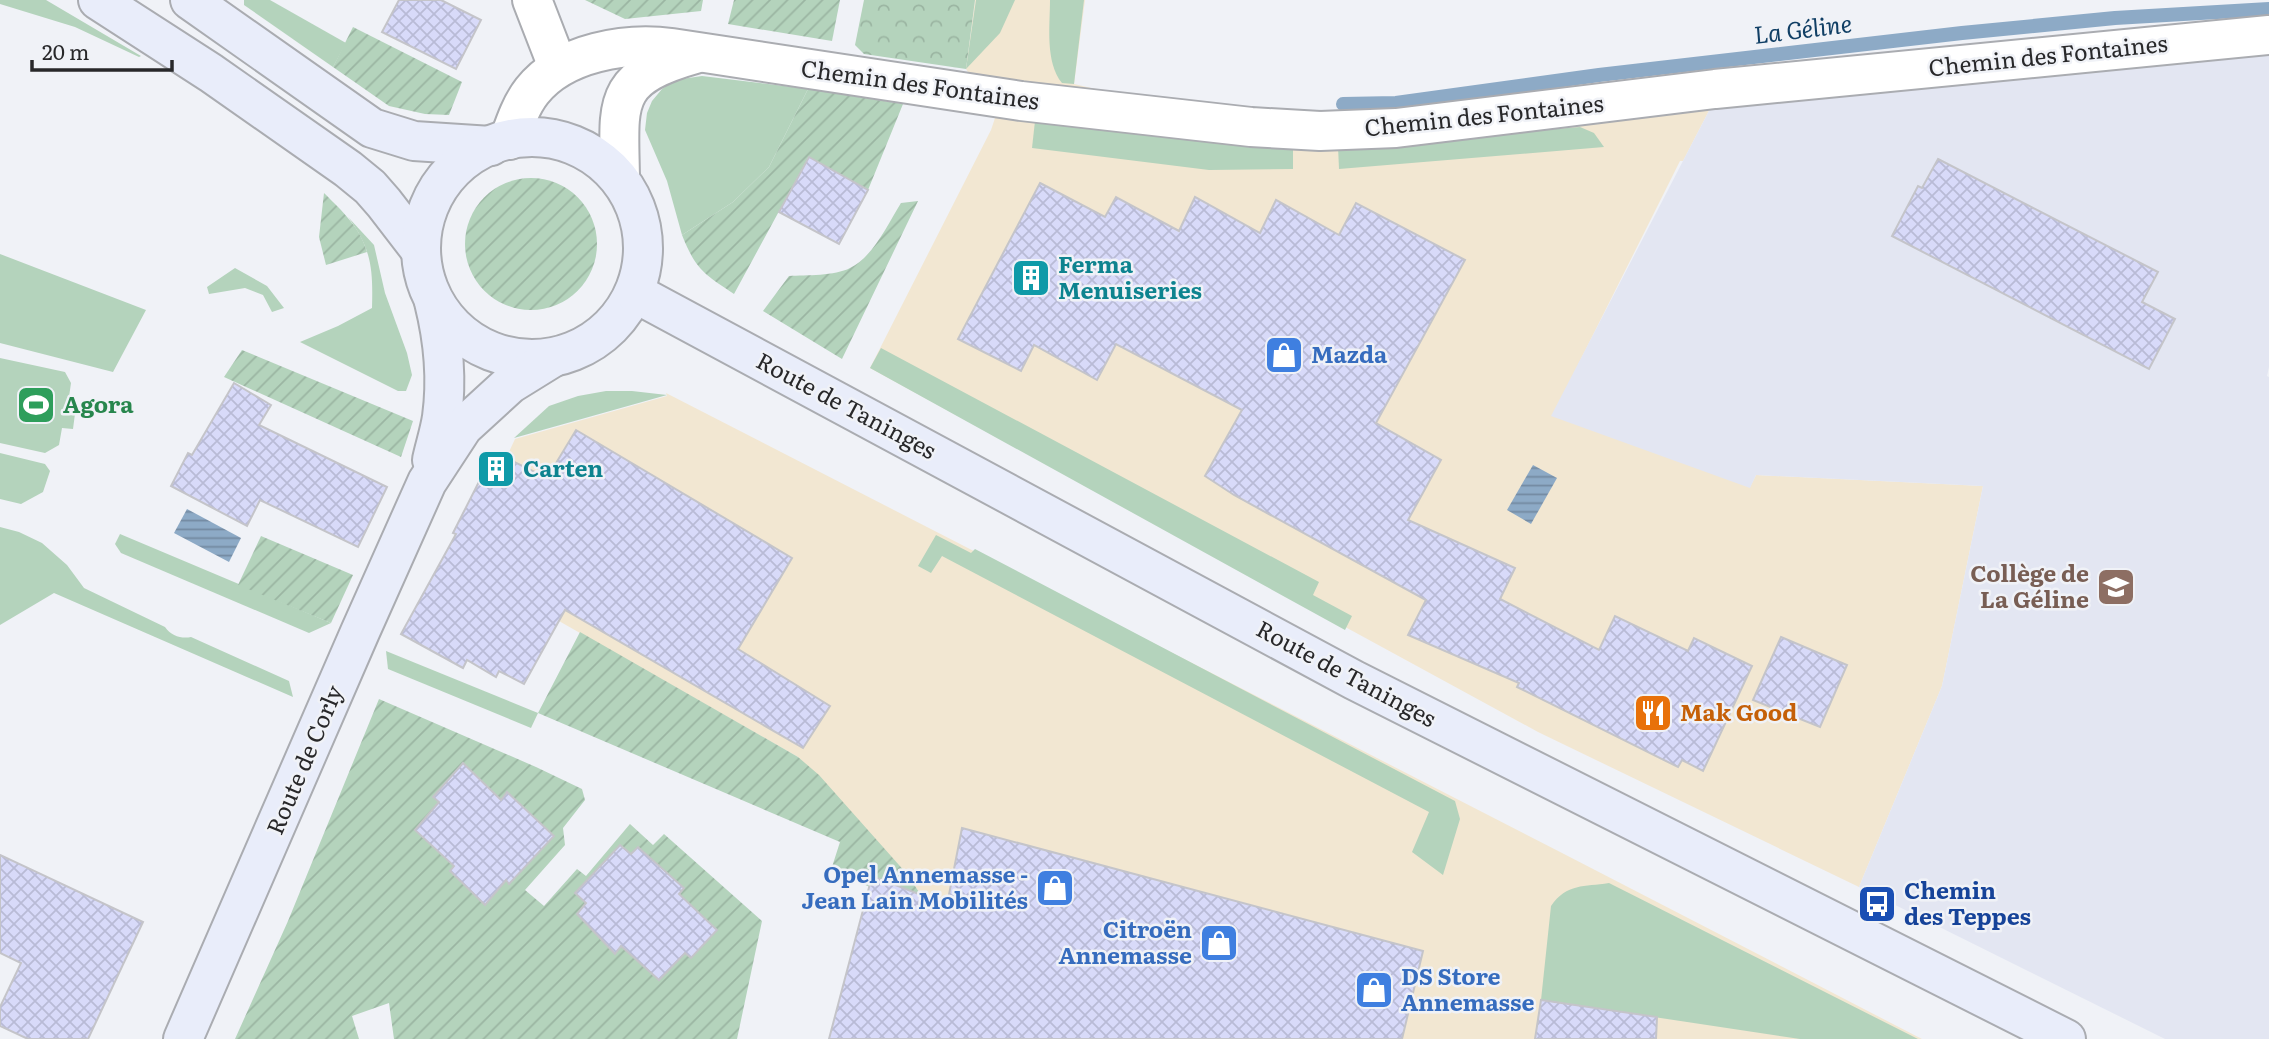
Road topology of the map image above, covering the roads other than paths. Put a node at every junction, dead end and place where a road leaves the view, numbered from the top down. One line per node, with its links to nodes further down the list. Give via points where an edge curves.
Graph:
1 (98, 0): 9 (main road, via 348,169 370,187)
2 (190, 0): 7 (main road, via 372,128 414,142)
3 (532, 0): 6 (street)
4 (2269, 35): 5 (street, Chemin des Fontaines, via 1715,89 1396,128 1320,131 1021,101)
5 (701, 52): 6 (street, Chemin des Fontaines, via 639,46 593,54); 8 (street, Chemin des Fontaines, via 658,66 639,78 625,95 620,115)
6 (558, 68): 7 (street, Chemin des Fontaines, via 528,96)
7 (500, 143): 8 (main road, via 550,138 570,144 589,152); 9 (main road, via 462,162 439,187 425,218)
8 (620, 179): 10 (main road, via 642,228 644,247)
9 (421, 250): 11 (main road)
10 (635, 293): 12 (main road, via 606,332 590,344); 15 (main road, Route de Taninges, via 1354,680)
11 (434, 300): 12 (main road, via 458,331 483,348 532,360); 13 (main road, Route de Corly, via 444,391)
12 (552, 358): 13 (main road, Route de Corly, via 510,384 463,427)
13 (427, 482): 14 (main road, Route de Corly)
14 (183, 1039)
15 (2066, 1039)

